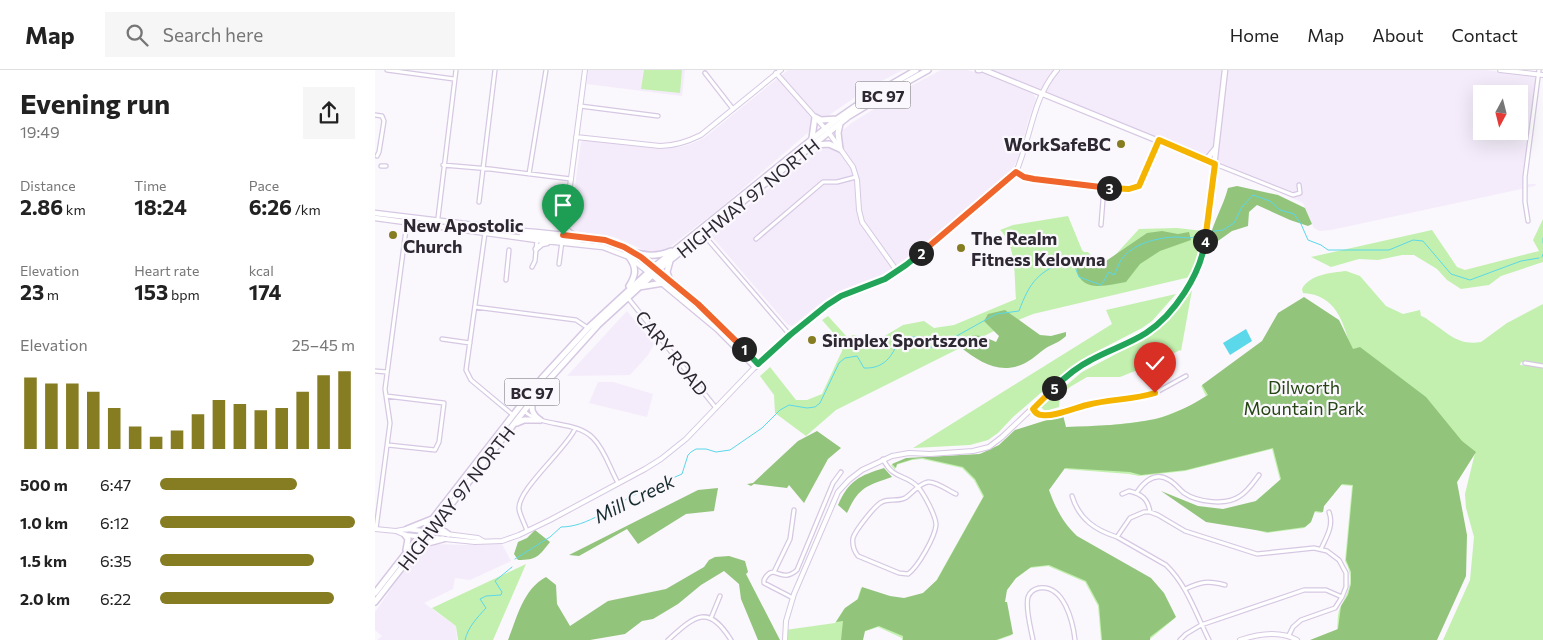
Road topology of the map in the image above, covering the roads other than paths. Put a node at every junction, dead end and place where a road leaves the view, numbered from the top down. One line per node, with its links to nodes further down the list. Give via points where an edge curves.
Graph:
1 (387, 70): 16 (street)
2 (456, 70): 16 (street)
3 (495, 70): 34 (street)
4 (546, 70): 36 (street)
5 (585, 70): 18 (street)
6 (781, 70): 13 (street)
7 (916, 70): 23 (highway, HIGHWAY 97 NORTH / BC 97, via 866,98)
8 (928, 70): 23 (highway, HIGHWAY 97 NORTH / BC 97)
9 (985, 70): 17 (main road)
10 (1057, 70): 17 (street)
11 (1225, 70): 28 (main road)
12 (1500, 70): 15 (street)
13 (775, 72): 19 (street); 22 (street)
14 (705, 73): 19 (street)
15 (1540, 73): 44 (street, via 1525,177)
16 (454, 79): 33 (street)
17 (1042, 93): 26 (main road); 35 (street)
18 (580, 106): 21 (street); 25 (street)
19 (733, 110): 25 (street, via 701,135 669,146)
20 (375, 114): 30 (street, via 382,116 384,121)
21 (658, 116)
22 (815, 117): 23 (highway); 24 (street); 27 (highway)
23 (839, 121): 24 (highway, HIGHWAY 97 NORTH / BC 97); 29 (highway)
24 (827, 131): 27 (highway, HIGHWAY 97 NORTH / BC 97); 29 (street)
25 (576, 137): 38 (street)
26 (1159, 140): 31 (main road); 40 (street, via 1139,186 1129,189)
27 (813, 142): 29 (highway); 49 (highway, HIGHWAY 97 NORTH / BC 97); 53 (highway, HIGHWAY 97 NORTH / BC 97)
28 (1217, 147): 31 (main road); 32 (main road)
29 (840, 149): 37 (street)
30 (377, 156)
31 (1206, 160): 32 (main road)
32 (1215, 164): 39 (street, via 1293,195 1300,193); 74 (main road, via 1201,260)
33 (443, 165): 34 (street); 46 (street)
34 (483, 170): 36 (street); 41 (street)
35 (1016, 172): 40 (street, via 1034,179); 70 (street)
36 (529, 174): 38 (street)
37 (856, 177): 57 (street, via 823,182); 70 (street, via 862,222)
38 (571, 179): 47 (street)
39 (1299, 185)
40 (1104, 187): 48 (street)
41 (479, 202)
42 (375, 213): 46 (main road)
43 (375, 218): 45 (main road)
44 (1528, 221)
45 (407, 222): 46 (main road); 88 (street)
46 (437, 223): 50 (main road); 51 (main road)
47 (565, 225): 52 (main road); 55 (main road, via 568,231); 59 (main road)
48 (1101, 225)
49 (705, 226): 53 (highway); 62 (highway, HIGHWAY 97 NORTH / BC 97)
50 (517, 230): 51 (main road, via 490,229); 52 (main road)
51 (485, 232): 54 (main road); 79 (street)
52 (551, 234): 59 (main road)
53 (703, 234): 66 (highway, HIGHWAY 97 NORTH / BC 97); 81 (street)
54 (505, 235): 58 (main road); 59 (main road)
55 (583, 238): 56 (main road); 59 (main road)
56 (594, 239): 59 (main road); 64 (main road)
57 (756, 239)
58 (537, 240): 59 (main road); 60 (main road); 61 (street)
59 (562, 240): 60 (main road); 65 (main road, via 603,247); 67 (street)
60 (555, 242): 61 (main road, via 542,244)
61 (536, 249): 68 (street)
62 (676, 249): 64 (highway, via 654,256); 69 (highway, HIGHWAY 97 NORTH / BC 97)
63 (509, 250): 72 (street)
64 (631, 251): 69 (main road)
65 (629, 257): 71 (main road); 77 (highway, via 635,270)
66 (670, 261): 69 (highway, HIGHWAY 97 NORTH / BC 97); 73 (highway, via 667,272)
67 (559, 264)
68 (532, 266)
69 (656, 269): 71 (highway, HIGHWAY 97 NORTH / BC 97); 73 (main road)
70 (897, 271): 81 (street, via 841,296)
71 (650, 273): 75 (main road); 76 (highway, HIGHWAY 97 NORTH / BC 97); 77 (highway, HIGHWAY 97 NORTH / BC 97)
72 (506, 280)
73 (670, 281): 85 (main road, via 715,320)
74 (1191, 282): 94 (street, via 1179,301 1154,327 1077,368)
75 (663, 283): 76 (highway); 85 (main road)
76 (639, 288): 78 (highway, HIGHWAY 97 NORTH / BC 97)
77 (627, 291): 80 (highway, HIGHWAY 97 NORTH / BC 97)
78 (627, 298): 80 (highway, HIGHWAY 97 NORTH / BC 97); 93 (street, CARY ROAD)
79 (475, 307): 80 (street, via 576,320); 83 (street)
80 (590, 330): 91 (highway, HIGHWAY 97 NORTH / BC 97); 92 (highway, HIGHWAY 97 NORTH / BC 97)
81 (790, 335): 85 (street)
82 (442, 339): 83 (street)
83 (470, 343): 96 (street, via 469,378)
84 (1525, 363): 86 (street)
85 (757, 366): 93 (street)
86 (1543, 366)
87 (375, 371): 88 (street)
88 (387, 372): 90 (street)
89 (1186, 376): 94 (street, via 1145,396 1089,404 1050,415 1037,414)
90 (386, 396): 101 (street, via 390,423); 101 (street, via 444,403 435,450)
91 (533, 398): 95 (highway, HIGHWAY 97 NORTH / BC 97); 97 (highway, via 532,411)
92 (524, 402): 95 (highway); 96 (highway, HIGHWAY 97 NORTH / BC 97)
93 (717, 408): 105 (street, via 661,459)
94 (1033, 409): 102 (street, via 989,447)
95 (524, 411): 97 (street); 98 (highway, HIGHWAY 97 NORTH / BC 97)
96 (513, 415): 98 (highway); 114 (highway, HIGHWAY 97 NORTH / BC 97)
97 (540, 420): 99 (highway, via 524,420); 100 (street)
98 (515, 422): 99 (highway, HIGHWAY 97 NORTH / BC 97)
99 (511, 428): 115 (highway, HIGHWAY 97 NORTH / BC 97)
100 (575, 428): 105 (street, via 593,437); 117 (street, via 519,504)
101 (388, 445): 116 (street)
102 (883, 458): 106 (street, via 888,469); 135 (street, via 862,470 838,492)
103 (841, 472): 129 (street, via 833,483 797,570 785,576)
104 (1259, 475): 107 (street, via 1239,498 1226,501 1194,498 1167,478 1158,477 1150,478)
105 (618, 483): 117 (street)
106 (918, 487): 106 (street, via 936,523 915,569 908,574 899,573 858,556 854,551 854,536 880,503 906,497); 108 (street, via 928,482)
107 (1137, 492): 109 (street); 112 (street, via 1144,496)
108 (956, 494)
109 (1122, 494)
110 (1072, 496): 123 (street, via 1085,520)
111 (794, 510): 129 (street, via 790,540)
112 (1150, 512): 123 (street, via 1130,518); 126 (street, via 1185,531 1257,554)
113 (1329, 512): 126 (street, via 1330,527)
114 (434, 517): 118 (highway); 120 (highway, HIGHWAY 97 NORTH / BC 97)
115 (442, 517): 119 (highway, HIGHWAY 97 NORTH / BC 97); 121 (highway, via 441,529)
116 (376, 529): 118 (street)
117 (527, 531): 125 (street, via 502,541)
118 (406, 532): 120 (street); 128 (highway, via 408,542)
119 (430, 532): 120 (street); 121 (street); 122 (highway, HIGHWAY 97 NORTH / BC 97)
120 (421, 534): 122 (street); 128 (highway, HIGHWAY 97 NORTH / BC 97)
121 (448, 534): 125 (street)
122 (426, 537): 124 (street); 127 (highway, HIGHWAY 97 NORTH / BC 97)
123 (1117, 537): 131 (street, via 1166,565)
124 (443, 539): 125 (street); 127 (highway)
125 (483, 541)
126 (1321, 549): 134 (street, via 1339,560 1346,573)
127 (415, 551): 136 (highway, HIGHWAY 97 NORTH / BC 97)
128 (404, 556): 132 (highway, HIGHWAY 97 NORTH / BC 97)
129 (775, 572): 135 (street, via 766,576 764,583)
130 (1225, 585): 131 (street, via 1207,581)
131 (1185, 589): 138 (street)
132 (375, 593)
133 (719, 596): 137 (street)
134 (1342, 597): 138 (street, via 1326,590 1304,590); 139 (street, via 1335,608 1301,620)
135 (793, 598): 142 (street, via 785,621)
136 (375, 602)
137 (711, 618): 140 (street, via 691,620); 141 (street, via 723,626)
138 (1201, 625): 145 (street); 146 (street)
139 (1289, 635): 147 (street, via 1258,635); 148 (street)
140 (668, 640)
141 (731, 640)
142 (785, 640)
143 (1033, 640): 144 (street, via 1028,597 1037,588 1047,588 1053,590 1067,606)
144 (1075, 640)
145 (1180, 640)
146 (1209, 640)
147 (1240, 640)
148 (1297, 640)

